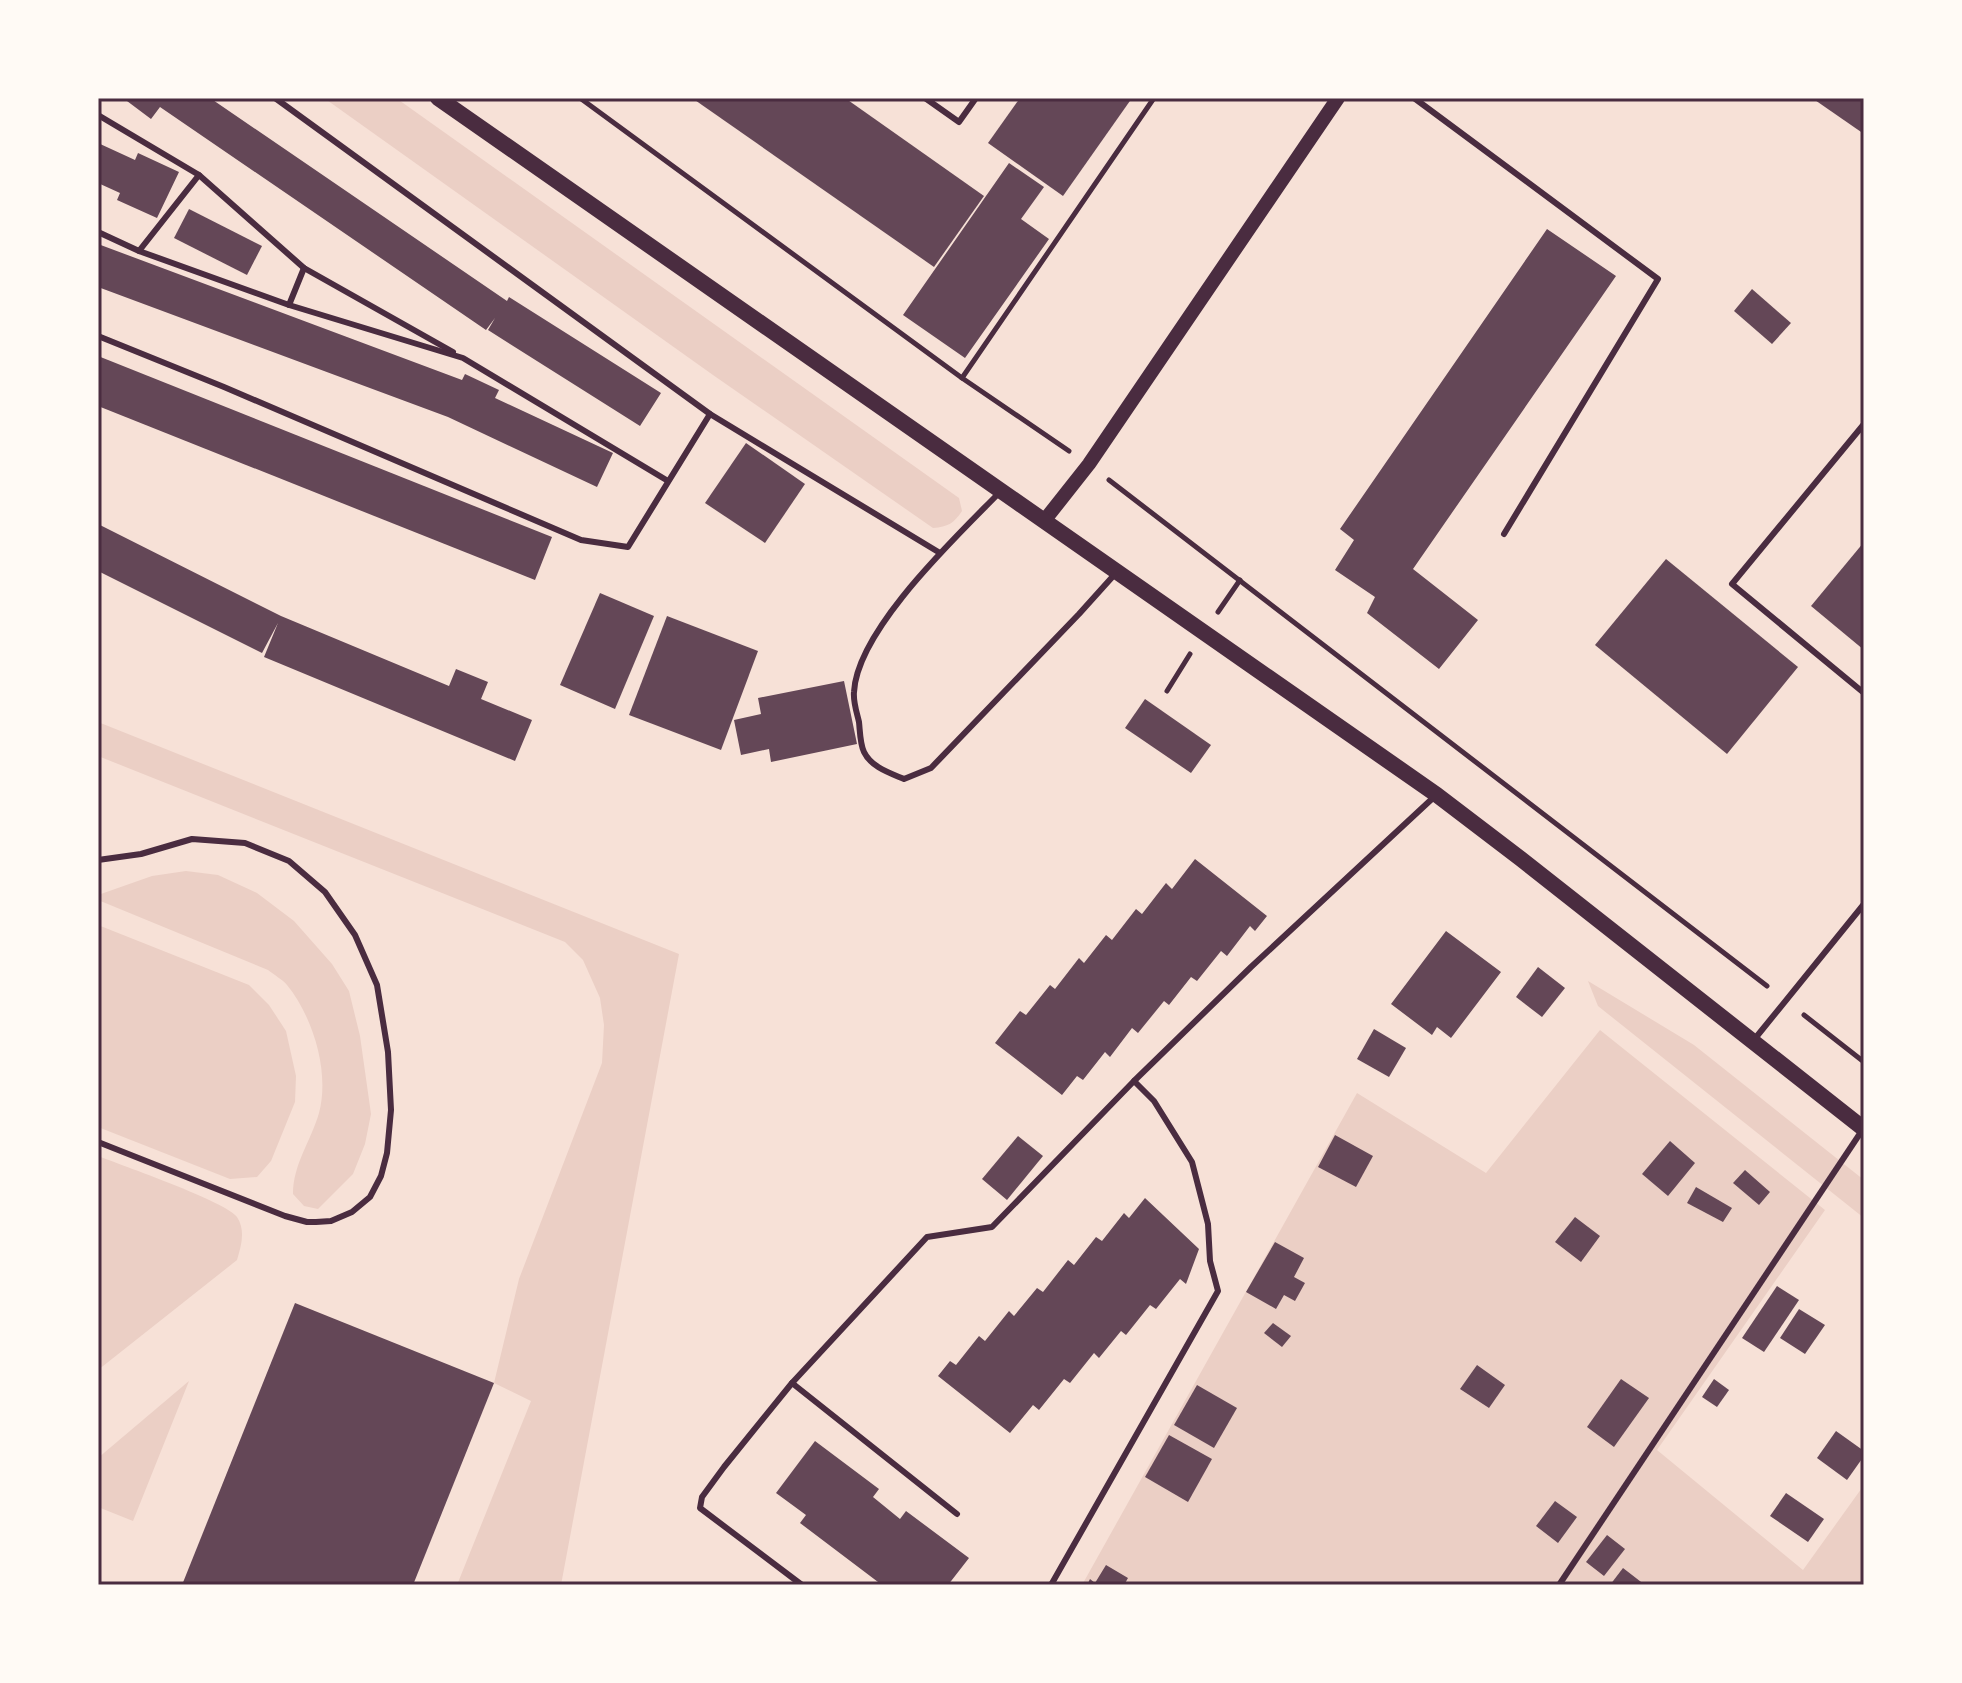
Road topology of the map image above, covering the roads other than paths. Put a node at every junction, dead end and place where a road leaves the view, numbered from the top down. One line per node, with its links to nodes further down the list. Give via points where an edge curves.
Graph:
1 (275, 98): 15 (lane)
2 (438, 98): 18 (main road)
3 (925, 98): 4 (lane, via 959,122)
4 (976, 98)
5 (1338, 98): 19 (street, via 1089,464)
6 (1414, 98): 20 (lane, via 1658,279)
7 (98, 115): 8 (lane)
8 (199, 175): 10 (lane); 11 (lane)
9 (98, 232): 10 (lane)
10 (139, 251): 12 (lane)
11 (304, 268): 12 (lane); 14 (lane)
12 (289, 305): 14 (lane)
13 (98, 336): 17 (lane, via 581,540 628,547)
14 (463, 358): 17 (lane)
15 (710, 414): 17 (lane); 21 (lane)
16 (1864, 424): 23 (lane, via 1732,584)
17 (668, 481)
18 (1001, 490): 19 (main road); 21 (lane)
19 (1044, 521): 22 (main road)
20 (1504, 534)
21 (940, 553): 22 (lane, via 867,648 853,695 864,753 881,770 904,779 931,768)
22 (1117, 572): 24 (main road)
23 (1864, 693)
24 (1437, 795): 27 (main road); 28 (lane)
25 (98, 860): 30 (lane, via 192,839 245,843 289,861 325,892 355,935 377,985 391,1110 387,1153 376,1187 352,1212 331,1221 285,1216)
26 (1864, 904): 27 (lane)
27 (1753, 1042): 29 (main road)
28 (1134, 1081): 31 (lane, via 992,1227 927,1237); 34 (lane, via 1154,1101 1192,1162 1218,1291)
29 (1864, 1129): 35 (lane)
30 (98, 1142)
31 (792, 1383): 32 (lane); 33 (lane, via 724,1467 700,1508)
32 (957, 1514)
33 (802, 1585)
34 (1051, 1585)
35 (1559, 1585)

